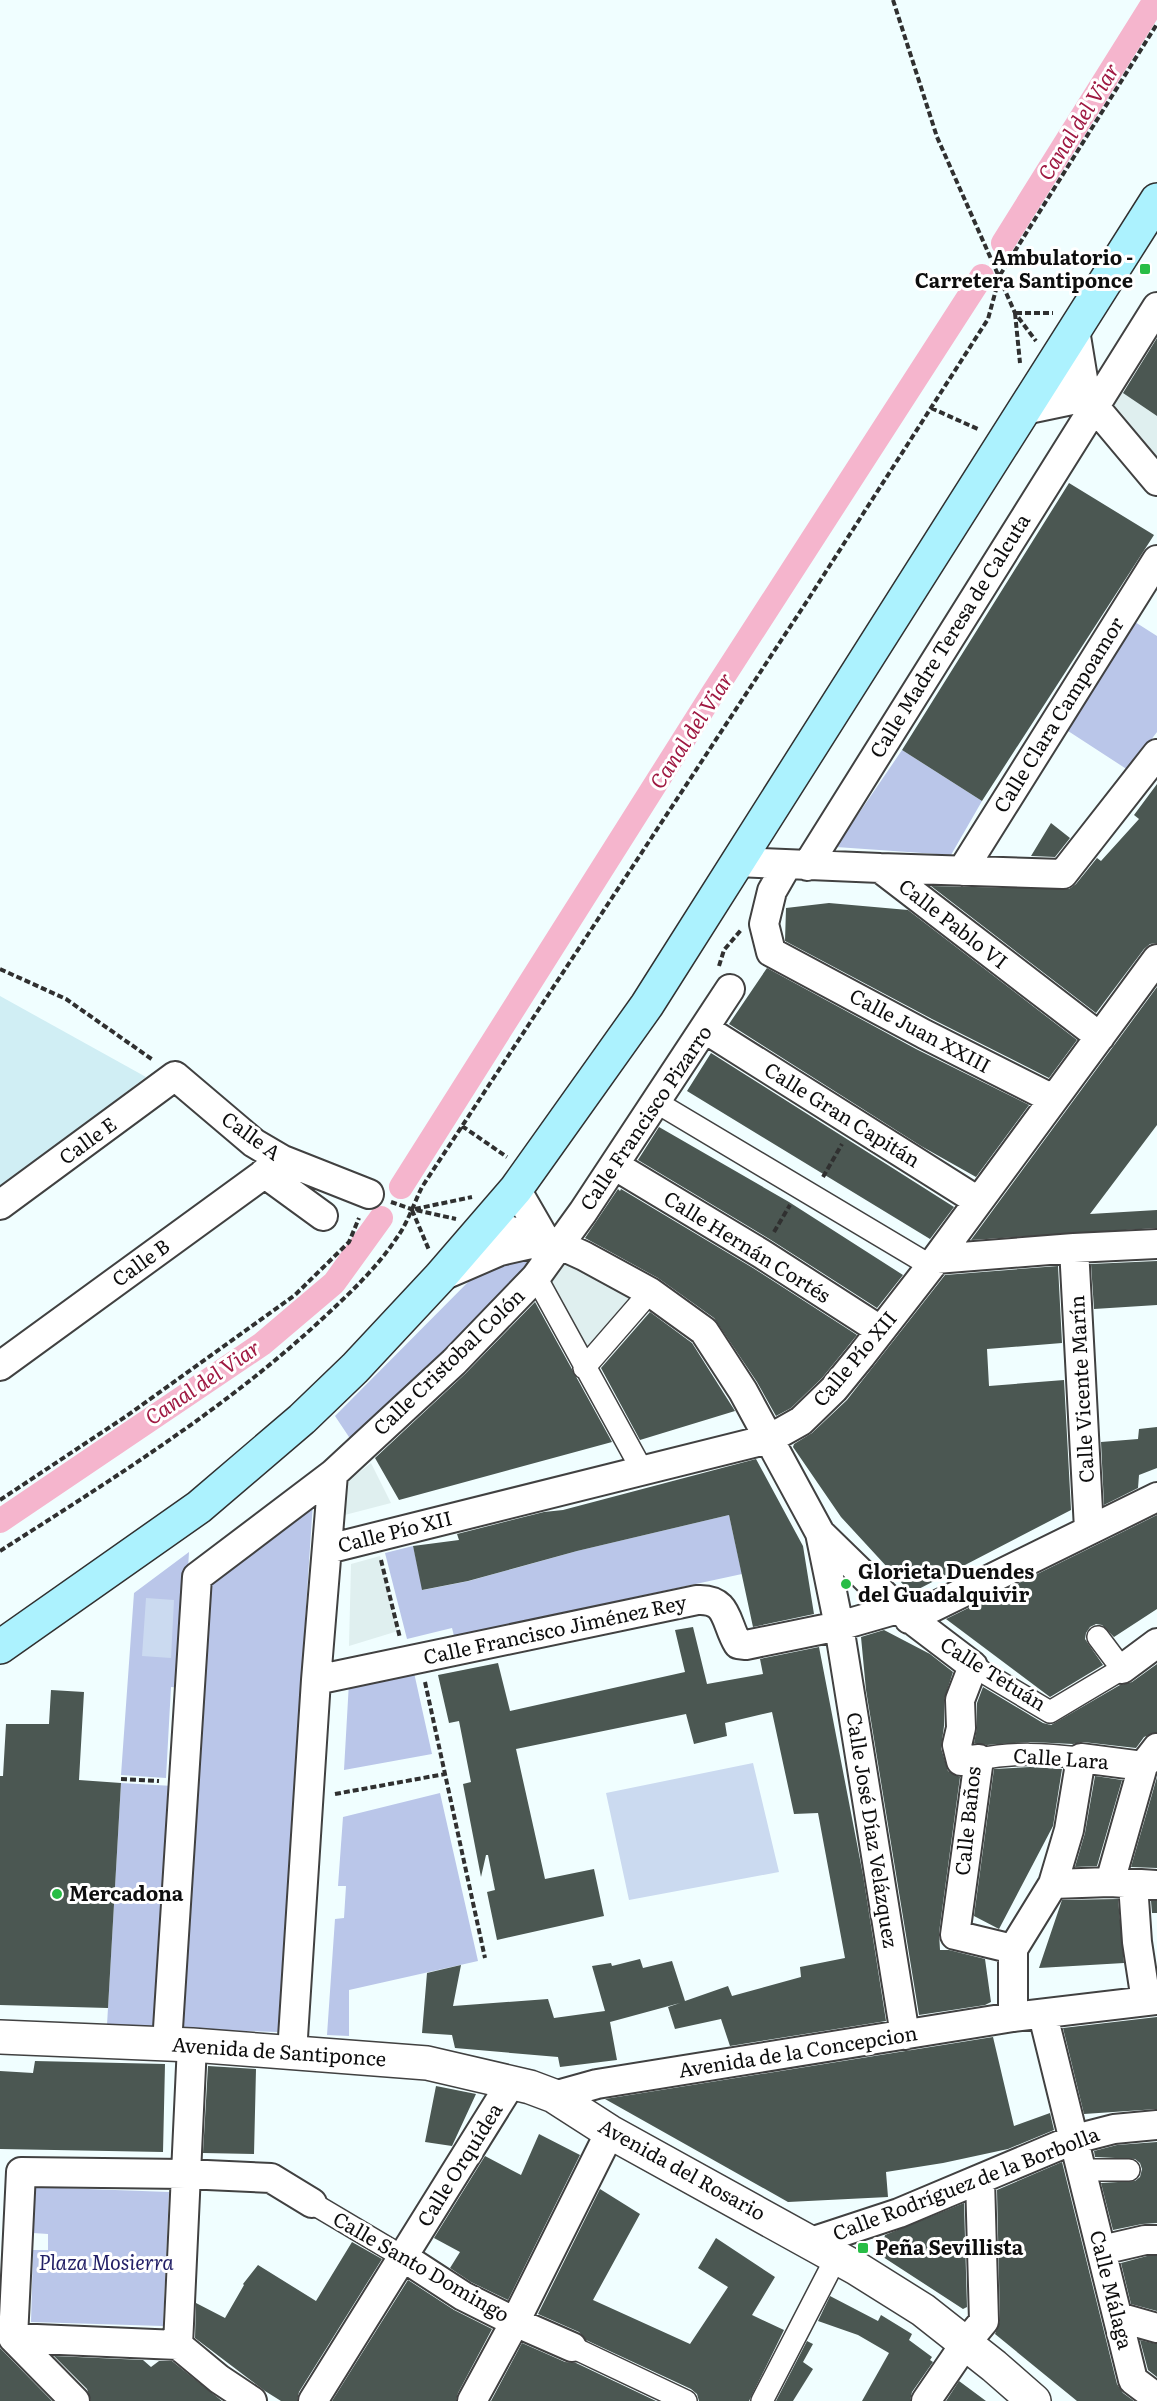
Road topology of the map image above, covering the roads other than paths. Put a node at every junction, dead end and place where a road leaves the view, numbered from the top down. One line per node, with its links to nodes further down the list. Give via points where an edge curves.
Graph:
1 (1157, 200): 3 (main road)
2 (1157, 307): 5 (street, Calle Madre Teresa de Calcuta)
3 (1075, 330): 4 (main road); 5 (street)
4 (1053, 365): 5 (street); 6 (main road)
5 (1090, 402): 6 (street); 7 (street); 11 (street, Calle Madre Teresa de Calcuta)
6 (1024, 410): 10 (main road)
7 (1157, 481)
8 (1157, 560): 13 (street, Calle Clara Campoamor)
9 (1157, 754): 13 (street, via 1063,874)
10 (738, 862): 11 (street, Calle Pablo VI); 24 (main road, via 647,1005)
11 (797, 865): 12 (street, Calle Pablo VI); 14 (street, Calle Madre Teresa de Calcuta, via 772,891)
12 (880, 868): 13 (street); 18 (street, Calle Pablo VI)
13 (962, 871)
14 (764, 924): 20 (street, Calle Juan XXIII, via 771,952)
15 (1157, 959): 18 (street, Calle Pío XII)
16 (730, 989): 17 (street, Calle Francisco Pizarro)
17 (705, 1029): 21 (street, Calle Francisco Pizarro); 26 (street, Calle Gran Capitán)
18 (1100, 1037): 20 (street, Calle Pío XII)
19 (176, 1076): 23 (street, Calle A, via 254,1143); 27 (street, Calle E)
20 (1053, 1099): 26 (street, Calle Pío XII)
21 (656, 1102): 22 (street, Calle Francisco Pizarro); 33 (street)
22 (614, 1165): 30 (street, Calle Francisco Pizarro); 37 (street, Calle Hernán Cortés)
23 (273, 1167): 25 (street, Calle A); 28 (street, Calle A); 38 (street, Calle B)
24 (515, 1176): 29 (main road); 30 (street)
25 (369, 1194)
26 (978, 1201): 33 (street, Calle Pío XII)
27 (0, 1205)
28 (323, 1215)
29 (487, 1224): 30 (street, Calle José Díaz Velázquez); 34 (main road)
30 (553, 1243): 34 (street, via 500,1251); 35 (street, Calle Cristobal Colón); 36 (street, Calle José Díaz Velázquez)
31 (1157, 1244): 32 (street)
32 (1074, 1248): 33 (street); 45 (street, Calle Vicente Marín)
33 (933, 1262): 37 (street, Calle Pío XII)
34 (440, 1277): 39 (main road)
35 (536, 1277): 40 (street); 43 (street, Calle Cristobal Colón, via 454,1362)
36 (650, 1292): 40 (street); 41 (street, Calle José Díaz Velázquez, via 704,1331)
37 (880, 1330): 41 (street, Calle Pío XII, via 834,1389 801,1421)
38 (2, 1359)
39 (355, 1368): 49 (main road, via 191,1495 102,1558); 53 (main road, via 199,1507)
40 (585, 1368): 42 (street)
41 (769, 1439): 42 (street, Calle Pío XII); 46 (street, Calle José Díaz Velázquez)
42 (642, 1470): 47 (street, Calle Pío XII)
43 (333, 1474): 47 (street); 68 (street, Calle Cristobal Colón, via 197,1577 184,1783)
44 (1157, 1497): 45 (street)
45 (1089, 1529): 48 (street)
46 (820, 1533): 48 (street, Calle José Díaz Velázquez); 50 (street, Calle José Díaz Velázquez)
47 (328, 1549): 56 (street)
48 (904, 1614): 50 (street); 54 (street, Calle Tetuán)
49 (0, 1622)
50 (839, 1626): 56 (street, Calle Francisco Jiménez Rey, via 738,1644 720,1605 705,1599); 66 (street, Calle José Díaz Velázquez)
51 (1098, 1637): 55 (street)
52 (1157, 1643): 55 (street, Calle Tetuán)
53 (0, 1647)
54 (973, 1666): 55 (street, Calle Tetuán, via 1050,1712); 59 (street, Calle Baños, via 960,1700 957,1745 961,1761)
55 (1122, 1669)
56 (316, 1680): 69 (street)
57 (1150, 1757): 58 (street, Calle Lara); 61 (street)
58 (1081, 1758): 59 (street, Calle Lara, via 1033,1753); 60 (street, via 1069,1830)
59 (979, 1759): 62 (street, Calle Baños, via 955,1935)
60 (1053, 1884): 61 (street); 62 (street)
61 (1133, 1884): 63 (street, via 1137,1942)
62 (1013, 1949): 65 (street)
63 (1152, 2001): 64 (street, Avenida de la Concepcion)
64 (1043, 2015): 65 (street, Avenida de la Concepcion); 74 (street, Calle Málaga)
65 (1013, 2017): 66 (street, Avenida de la Concepcion)
66 (905, 2035): 71 (street, Avenida de la Concepcion, via 597,2084)
67 (0, 2037): 68 (street, Avenida de Santiponce)
68 (179, 2044): 69 (street, Avenida de Santiponce); 77 (street)
69 (292, 2053): 70 (street, Avenida de Santiponce, via 427,2063)
70 (511, 2083): 71 (street, Avenida de Santiponce); 83 (street, Calle Orquídea)
71 (554, 2096): 73 (street, Avenida del Rosario)
72 (1157, 2125): 74 (street, Calle Rodríguez de la Borbolla)
73 (610, 2132): 81 (street, Avenida del Rosario); 85 (street)
74 (1075, 2139): 75 (street, Calle Málaga); 78 (street, Calle Rodríguez de la Borbolla)
75 (1082, 2170): 76 (street); 82 (street, Calle Málaga)
76 (1129, 2170)
77 (185, 2174): 79 (street, Calle Santo Domingo, via 271,2178); 87 (street, via 21,2172); 89 (street)
78 (980, 2179): 81 (street, Calle Rodríguez de la Borbolla); 88 (street, via 984,2321)
79 (312, 2203): 83 (street, Calle Santo Domingo)
80 (1157, 2240): 82 (street)
81 (824, 2249): 88 (street, Avenida del Rosario, via 923,2310); 97 (street)
82 (1102, 2250): 84 (street, Calle Málaga)
83 (403, 2257): 85 (street, Calle Santo Domingo, via 463,2296); 94 (street, Calle Orquídea)
84 (1118, 2317): 86 (street); 91 (street, Calle Málaga, via 1133,2380)
85 (515, 2322): 90 (street, Calle Santo Domingo); 95 (street)
86 (1157, 2328)
87 (13, 2338): 89 (street); 92 (street)
88 (965, 2344): 98 (street); 99 (street, Avenida del Rosario)
89 (178, 2345): 93 (street)
90 (572, 2347): 96 (street, Calle Santo Domingo)
91 (1157, 2398)
92 (75, 2401)
93 (252, 2401)
94 (313, 2401)
95 (472, 2401)
96 (686, 2401)
97 (762, 2401)
98 (926, 2401)
99 (1034, 2401)

